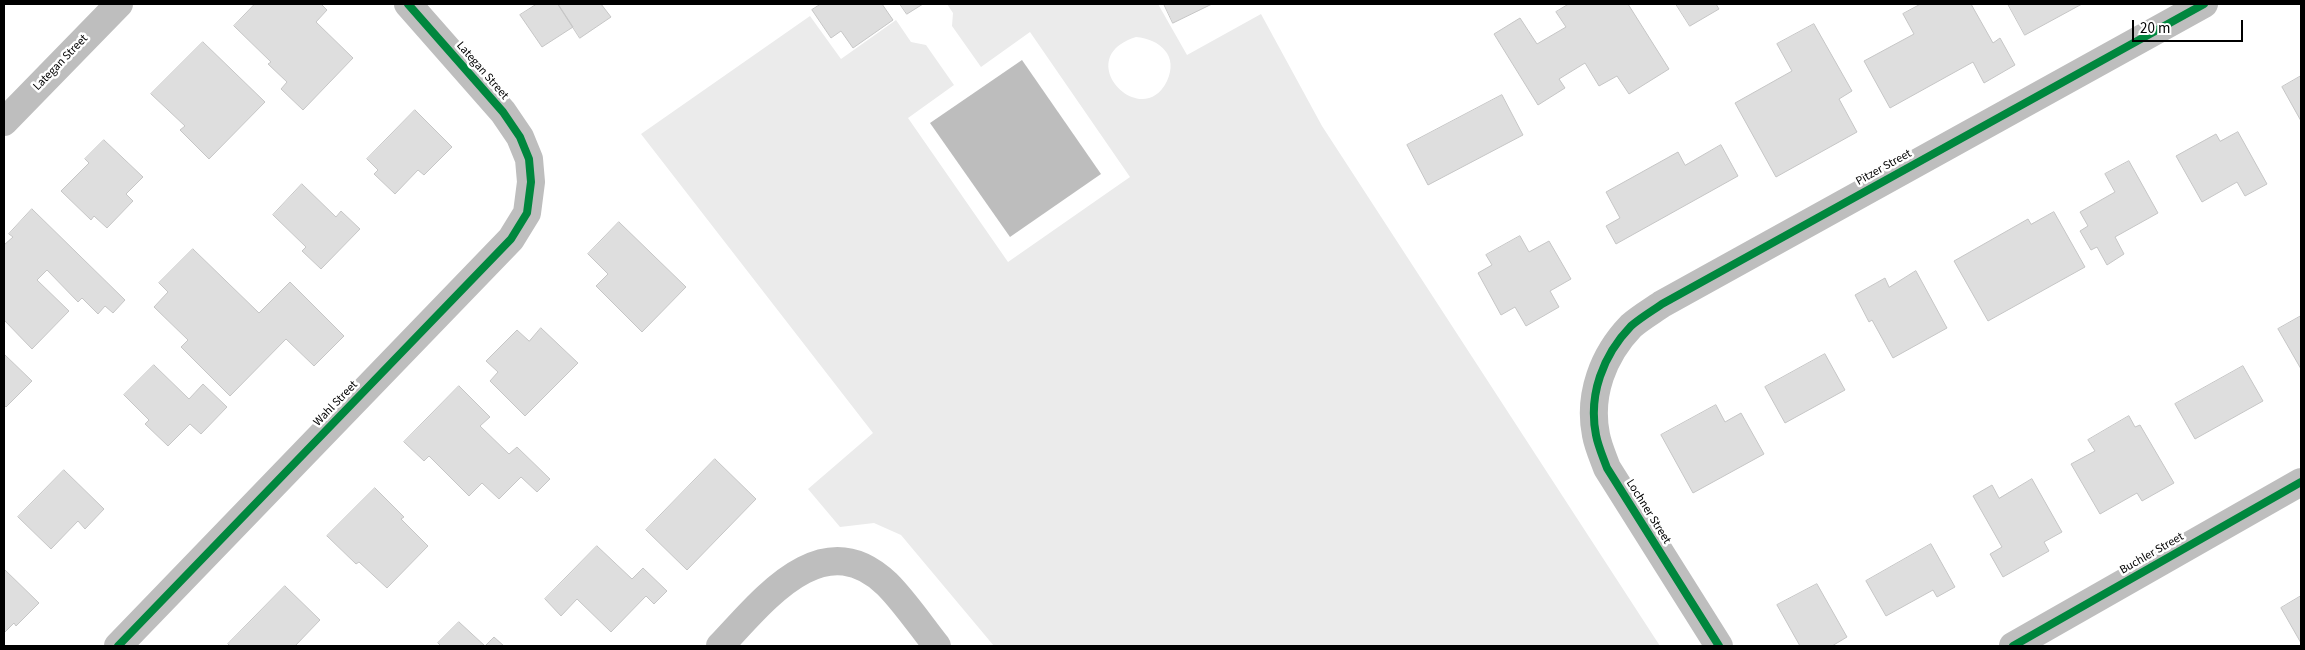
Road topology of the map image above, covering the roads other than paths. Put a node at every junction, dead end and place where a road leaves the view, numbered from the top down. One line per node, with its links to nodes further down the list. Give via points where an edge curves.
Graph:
1 (119, 4): 4 (street, Lategan Street)
2 (408, 4): 5 (street, Lategan Street, via 503,112 520,137)
3 (2204, 4): 6 (street, Pitzer Street, via 1662,304 1632,326 1612,351)
4 (4, 122)
5 (528, 159): 8 (street, Wahl Street, via 531,182 527,212 511,239)
6 (1598, 377): 11 (street, Lochner Street, via 1594,408 1596,435 1607,468)
7 (2301, 482): 12 (street, Buchler Street)
8 (118, 646)
9 (720, 646): 10 (street, via 772,592 798,572 820,562 846,560 871,571 888,585)
10 (937, 646)
11 (1719, 646)
12 (2013, 646)

